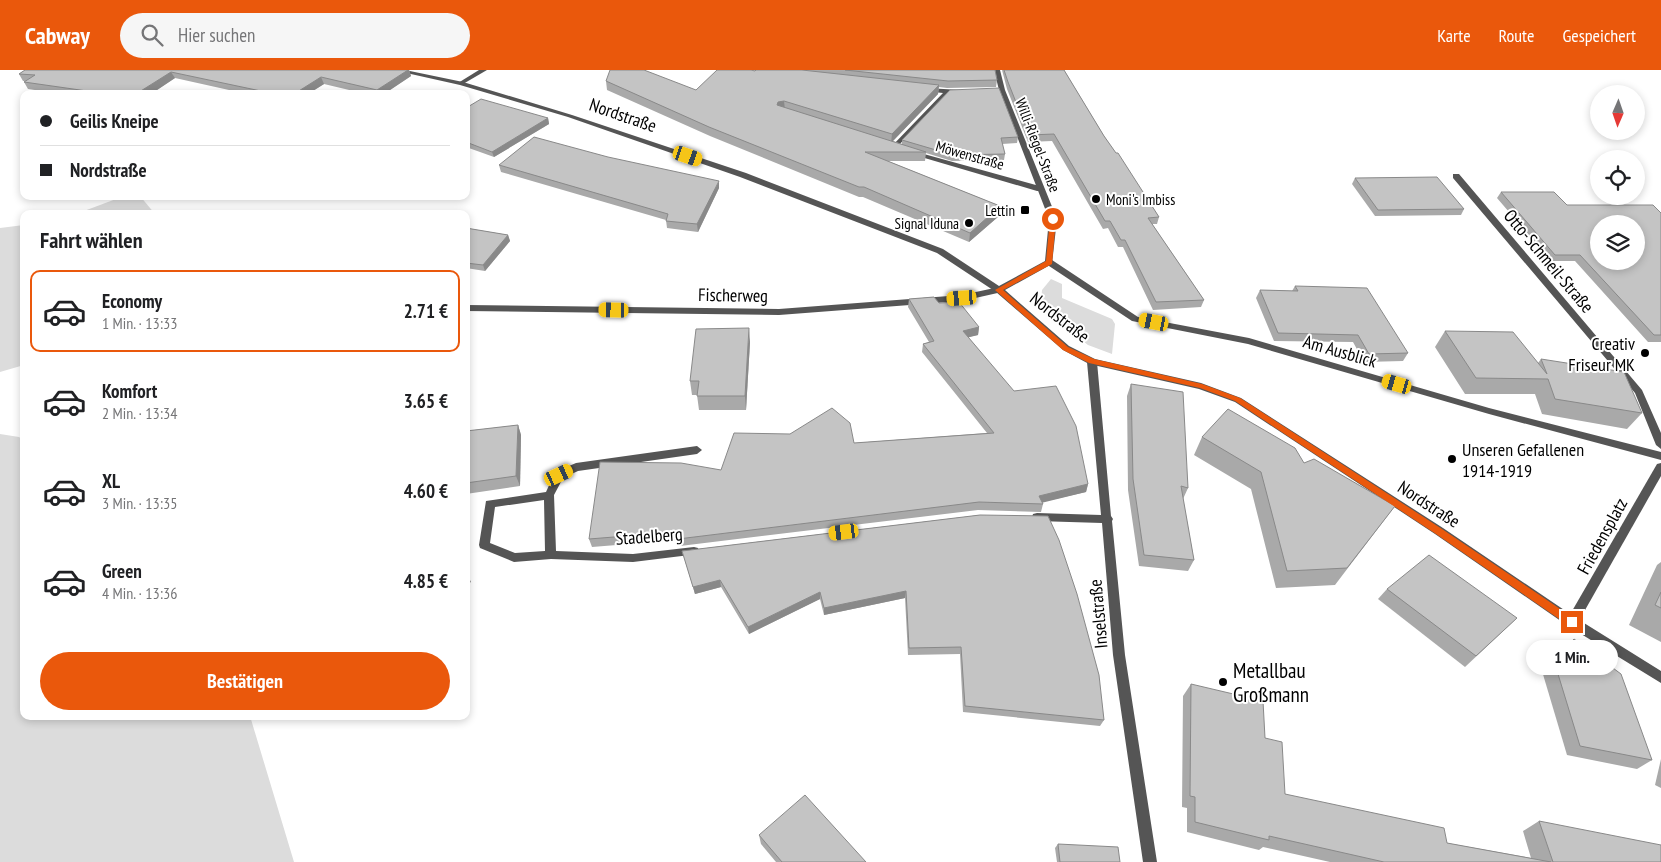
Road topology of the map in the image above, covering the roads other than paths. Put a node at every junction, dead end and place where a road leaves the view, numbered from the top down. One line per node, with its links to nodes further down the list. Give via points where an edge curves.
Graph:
1 (396, 70): 4 (street, Nordstraße)
2 (484, 70): 4 (street)
3 (997, 70): 6 (street, Willi-Riegel-Straße)
4 (461, 83): 15 (street, Nordstraße, via 570,116 812,201 940,251)
5 (920, 89): 8 (street)
6 (1002, 90): 7 (street); 13 (street, Willi-Riegel-Straße)
7 (993, 91)
8 (947, 92): 9 (street); 11 (street, Möwenstraße)
9 (965, 92)
10 (884, 145): 11 (street, Möwenstraße)
11 (893, 148): 13 (street, Möwenstraße)
12 (1456, 176): 18 (street, Otto-Schmeil-Straße, via 1639,392)
13 (1040, 189): 14 (street, Willi-Riegel-Straße, via 1053,219)
14 (1049, 262): 15 (street); 20 (street, Am Ausblick, via 1135,318 1249,341 1489,412)
15 (998, 290): 16 (street, Fischerweg, via 962,298 779,312); 17 (street, Nordstraße, via 1066,348)
16 (470, 308)
17 (1092, 362): 24 (street, Inselstraße); 27 (street, Nordstraße, via 1202,386 1238,400)
18 (1661, 444)
19 (697, 450): 22 (street, via 576,467 559,475)
20 (1661, 456)
21 (1661, 467): 27 (street, Friedensplatz)
22 (549, 496): 26 (street); 26 (street, Stadelberg, via 490,504 484,545 514,558)
23 (1028, 517): 24 (street)
24 (1108, 519): 29 (street, Inselstraße, via 1120,654)
25 (702, 550): 26 (street, Stadelberg, via 633,558)
26 (551, 555)
27 (1572, 622): 28 (street, Nordstraße)
28 (1661, 678)
29 (1150, 862)

